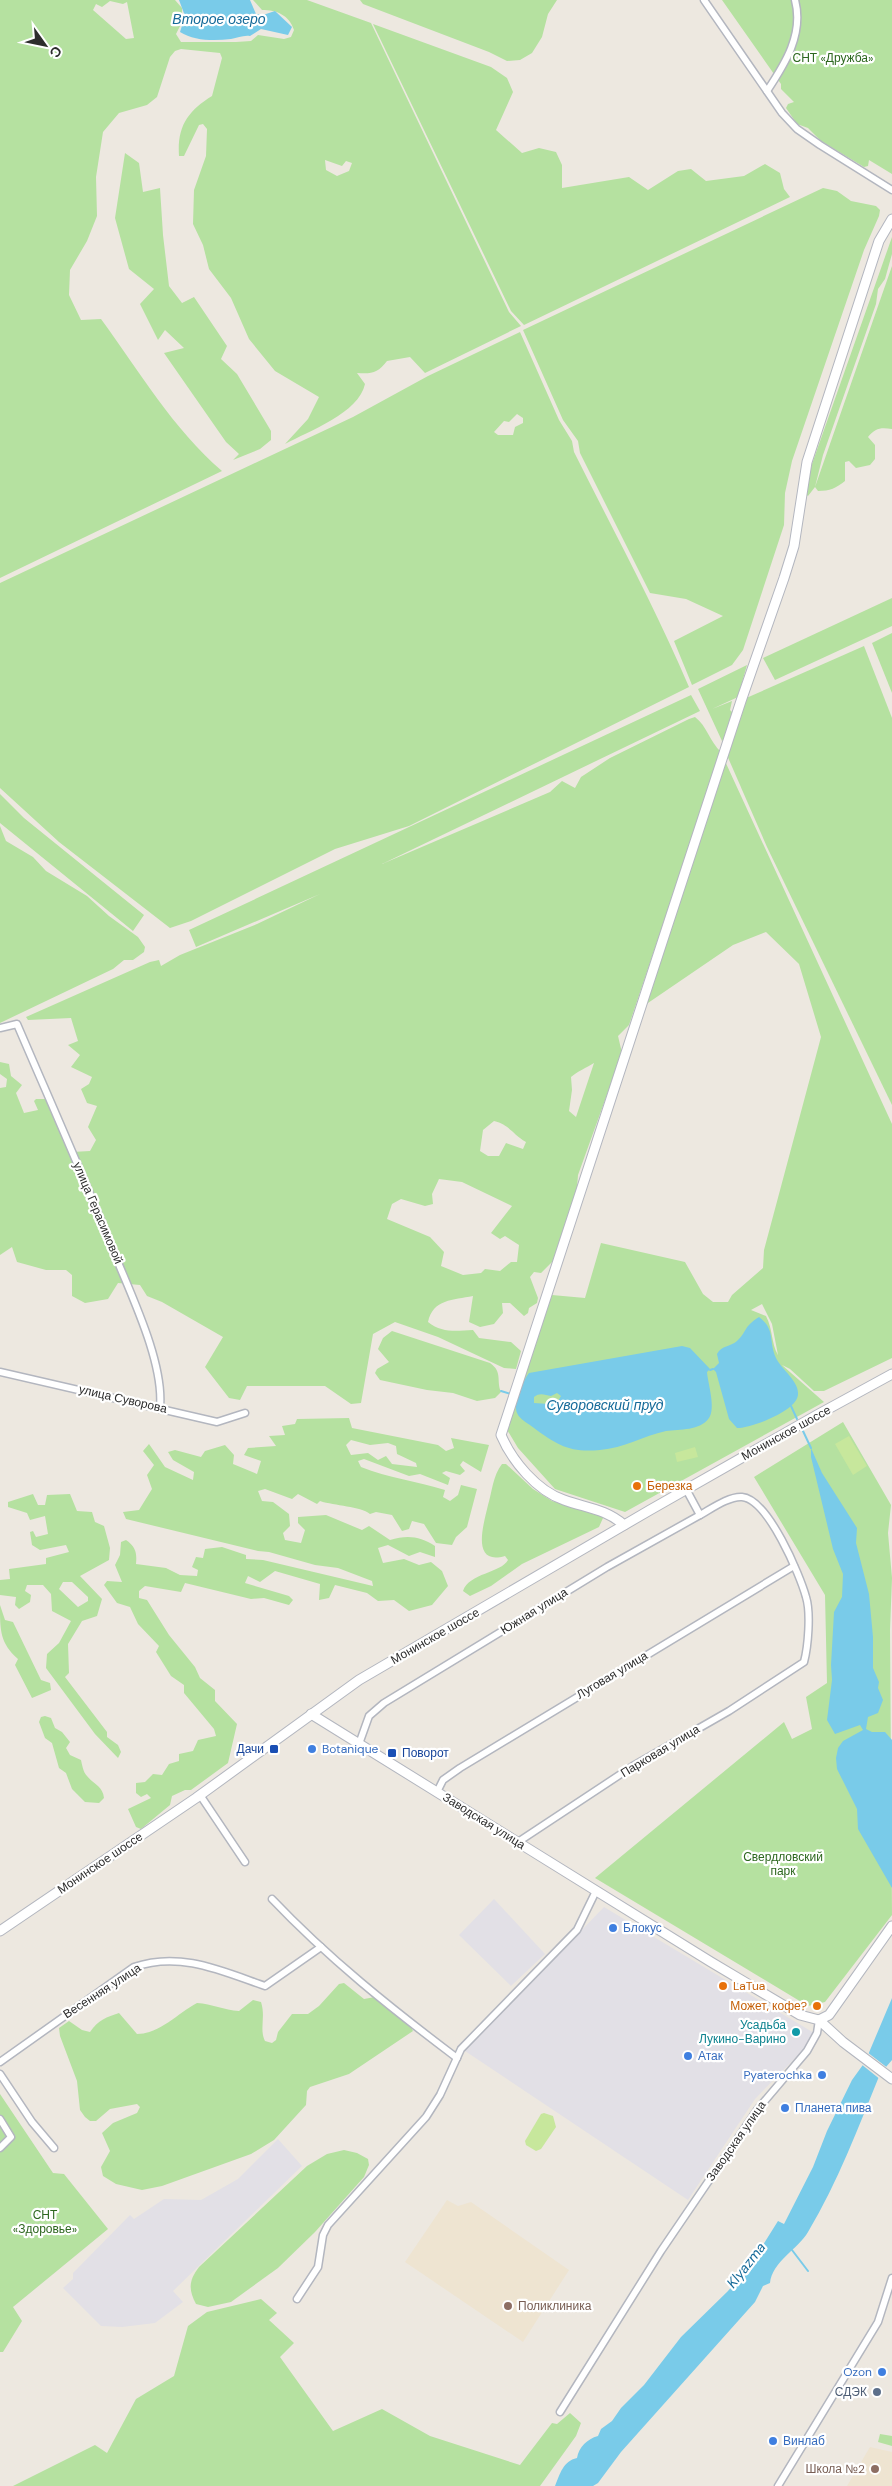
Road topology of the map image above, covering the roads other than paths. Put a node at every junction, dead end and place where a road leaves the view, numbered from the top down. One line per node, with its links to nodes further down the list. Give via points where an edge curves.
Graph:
1 (704, 0): 3 (street)
2 (795, 0): 3 (street, via 798,21 793,45)
3 (767, 91): 4 (street, via 797,129)
4 (892, 190)
5 (892, 219): 13 (street, via 880,241 807,462 794,546 784,578 501,1435 515,1459 551,1495 607,1512)
6 (0, 1028): 9 (street, улица Герасимовой, via 17,1024 130,1292 153,1356 161,1392)
7 (0, 1372): 9 (street, улица Суворова)
8 (892, 1374): 11 (street, Монинское шоссе)
9 (160, 1407): 10 (street, улица Суворова, via 217,1422)
10 (245, 1413)
11 (686, 1490): 12 (street); 13 (street, Монинское шоссе)
12 (700, 1514): 14 (street, Южная улица, via 742,1497 755,1503 767,1514); 16 (street, Южная улица, via 384,1703 369,1716)
13 (624, 1525): 15 (street, Монинское шоссе, via 359,1680)
14 (794, 1566): 17 (street, Луговая улица, via 460,1768 443,1780); 19 (street, Парковая улица, via 807,1599 804,1662 729,1711 633,1766)
15 (311, 1714): 16 (street, Заводская улица); 18 (street, Монинское шоссе)
16 (359, 1744): 17 (street, Заводская улица)
17 (437, 1792): 19 (street, Заводская улица)
18 (200, 1795): 20 (street); 24 (street, Монинское шоссе)
19 (518, 1842): 21 (street, Заводская улица)
20 (245, 1862)
21 (596, 1891): 26 (street, Заводская улица, via 800,2015); 27 (street, via 577,1930 461,2049)
22 (272, 1899): 25 (street)
23 (892, 1926): 26 (street, via 828,2015)
24 (0, 1931)
25 (321, 1947): 27 (street); 28 (street, Весенняя улица, via 266,1986 189,1961 174,1959 142,1964)
26 (819, 2020): 30 (street); 36 (street, Заводская улица, via 817,2033 807,2051 757,2110 661,2251)
27 (458, 2058): 35 (street, via 426,2117 328,2225 323,2235 318,2267)
28 (0, 2062)
29 (0, 2074): 33 (street)
30 (892, 2079)
31 (0, 2119): 32 (street, via 11,2137)
32 (0, 2148)
33 (54, 2148)
34 (892, 2278): 37 (street, via 878,2322)
35 (297, 2299)
36 (560, 2412)
37 (778, 2486)

